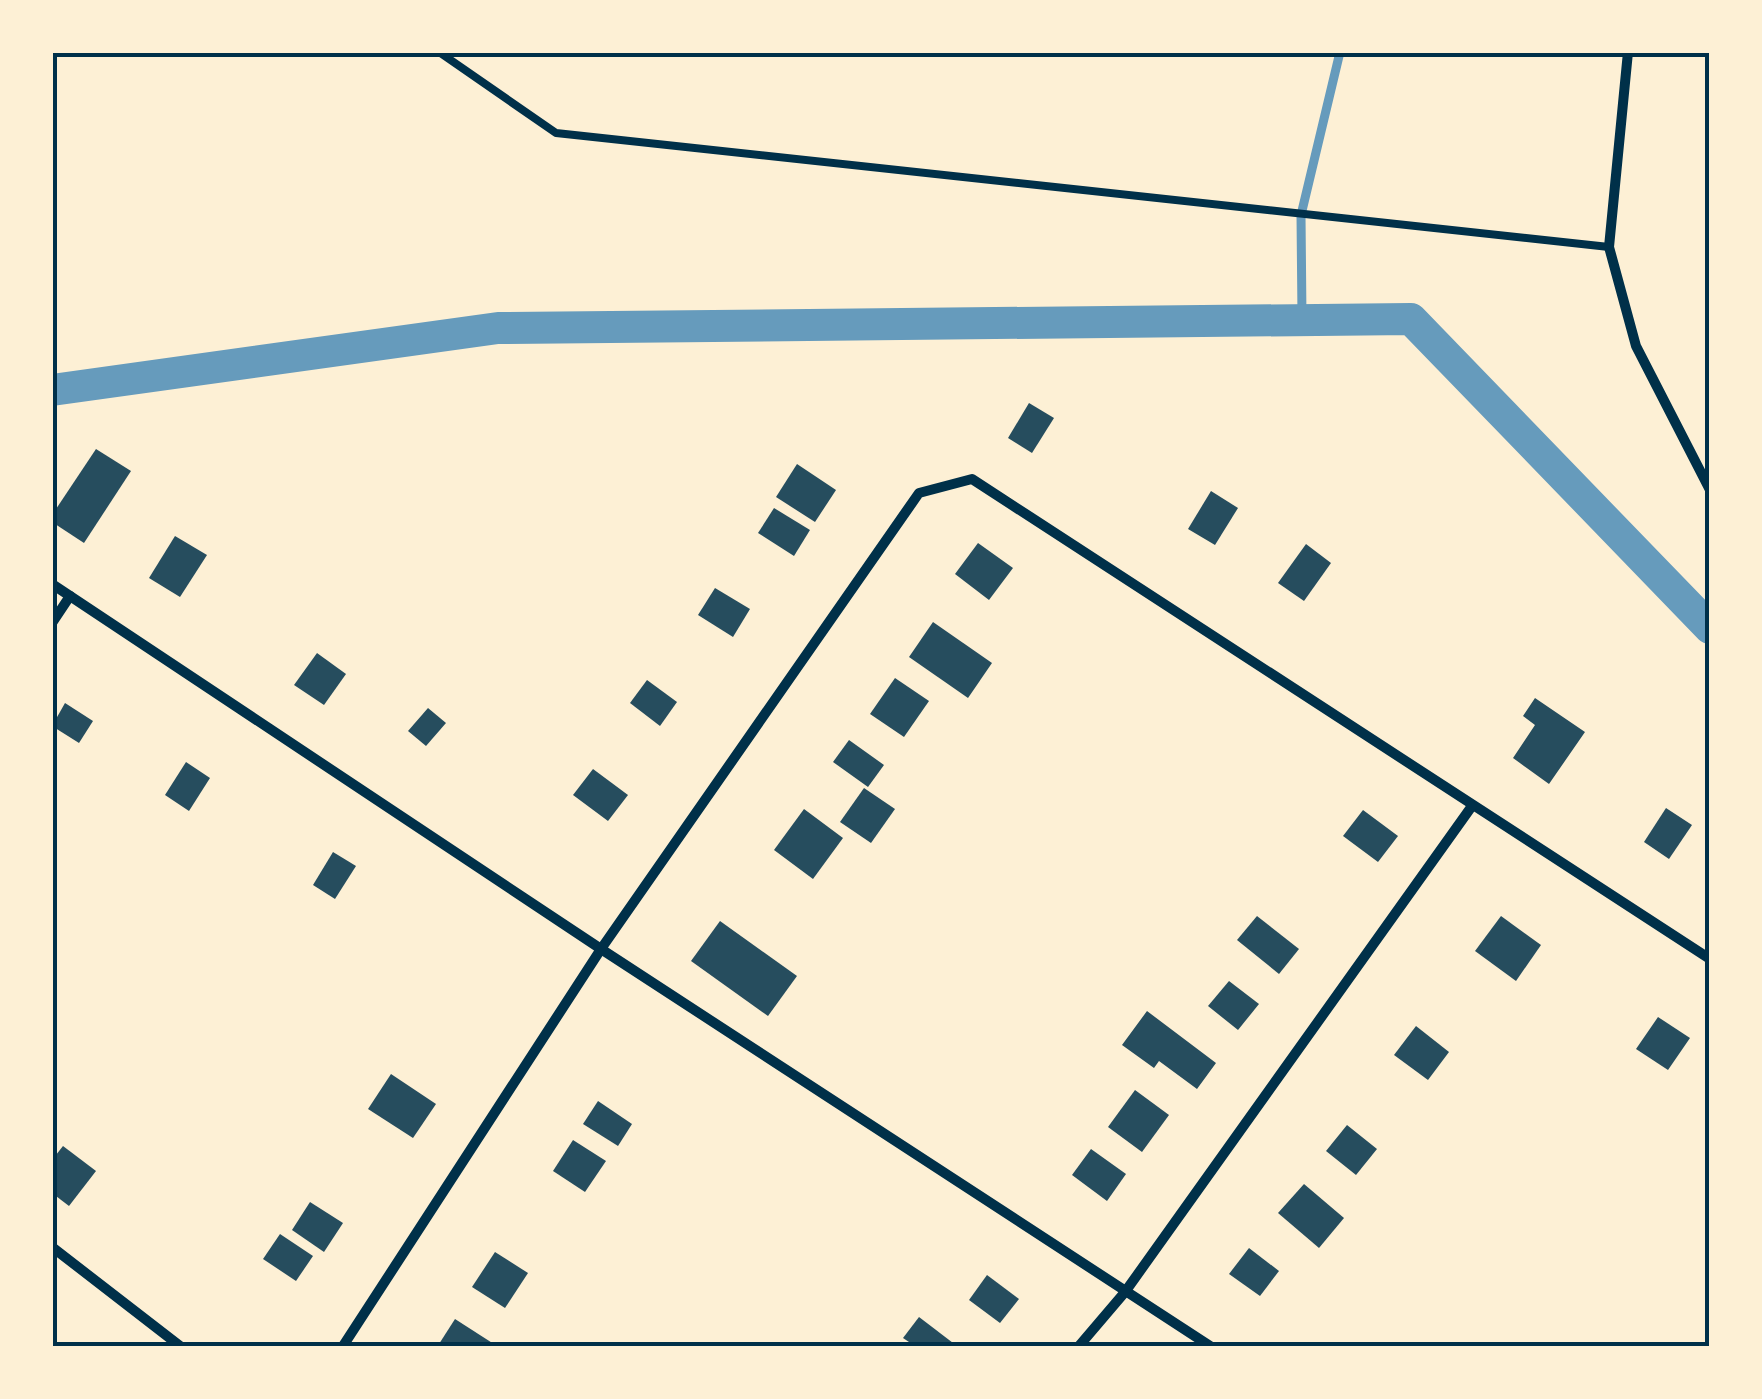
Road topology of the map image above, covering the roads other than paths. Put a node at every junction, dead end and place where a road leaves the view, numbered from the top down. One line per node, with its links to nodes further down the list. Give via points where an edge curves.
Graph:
1 (440, 52): 3 (lane, via 556,133)
2 (1628, 52): 3 (street)
3 (1610, 247): 4 (street, via 1636,346)
4 (1710, 490)
5 (52, 584): 6 (street)
6 (70, 596): 7 (street); 9 (street)
7 (52, 623)
8 (1472, 806): 9 (street, via 972,479 919,493); 10 (street); 12 (street)
9 (601, 950): 12 (street); 14 (street)
10 (1710, 959)
11 (52, 1247): 13 (street)
12 (1125, 1292): 15 (street); 16 (street)
13 (180, 1346)
14 (343, 1346)
15 (1079, 1346)
16 (1210, 1346)

